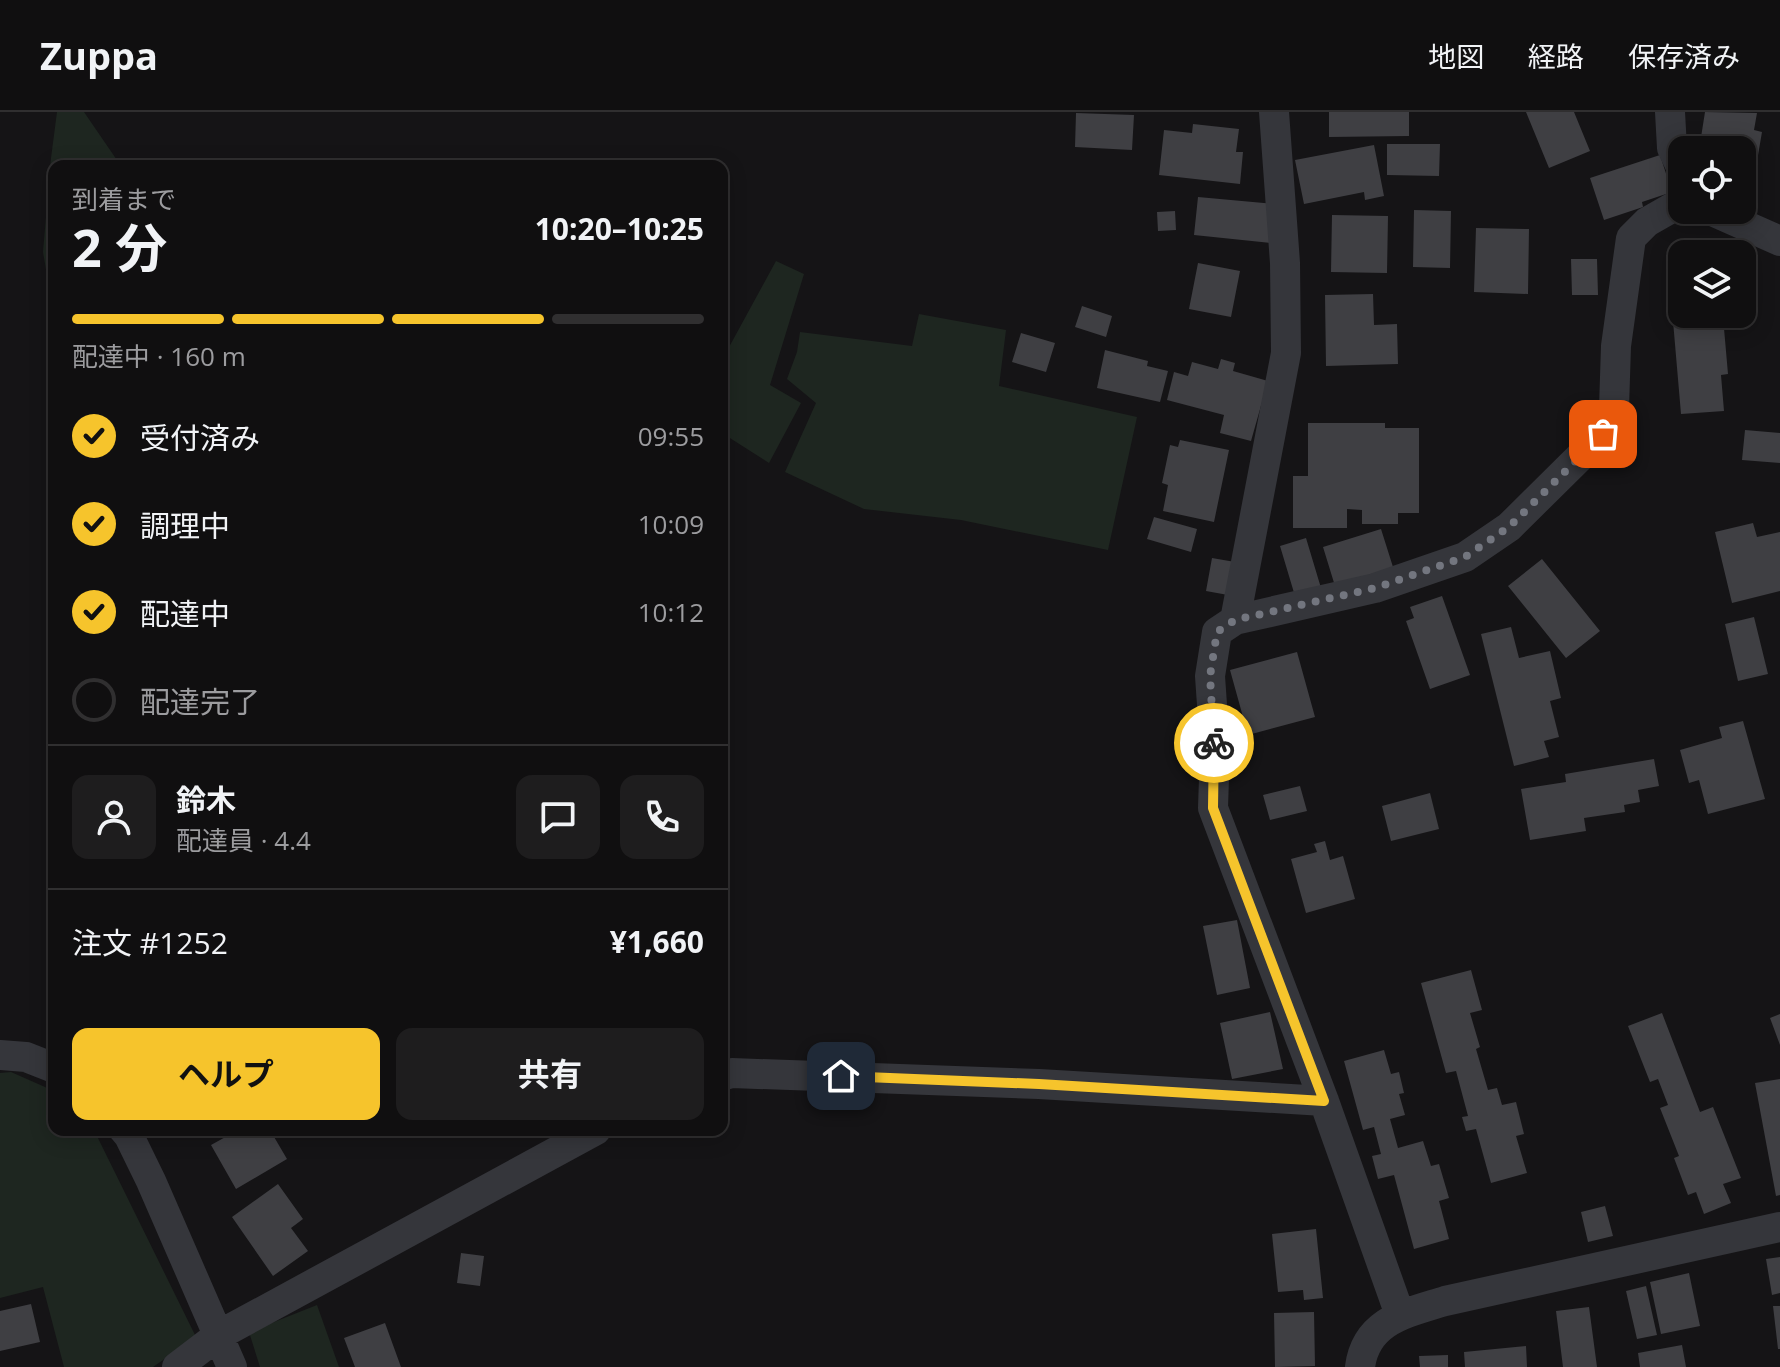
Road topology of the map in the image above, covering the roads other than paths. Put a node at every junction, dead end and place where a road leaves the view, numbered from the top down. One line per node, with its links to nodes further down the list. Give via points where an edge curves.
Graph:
1 (1274, 112): 7 (street, via 1286,353)
2 (1670, 112): 3 (street)
3 (1671, 136)
4 (1668, 210): 7 (street, via 1631,238 1616,346 1614,408 1603,434 1509,527 1465,557 1420,573)
5 (1742, 224): 6 (street)
6 (1780, 241)
7 (1235, 620): 11 (street, via 1217,632 1210,676 1213,808)
8 (0, 1055): 9 (street)
9 (48, 1066)
10 (728, 1074): 11 (street, via 884,1077)
11 (1324, 1101): 15 (street)
12 (129, 1136): 16 (street)
13 (585, 1136): 16 (street)
14 (1780, 1227): 15 (street)
15 (1400, 1315): 19 (street, via 1374,1332)
16 (219, 1335): 17 (street); 18 (street)
17 (177, 1367)
18 (232, 1367)
19 (1360, 1367)

